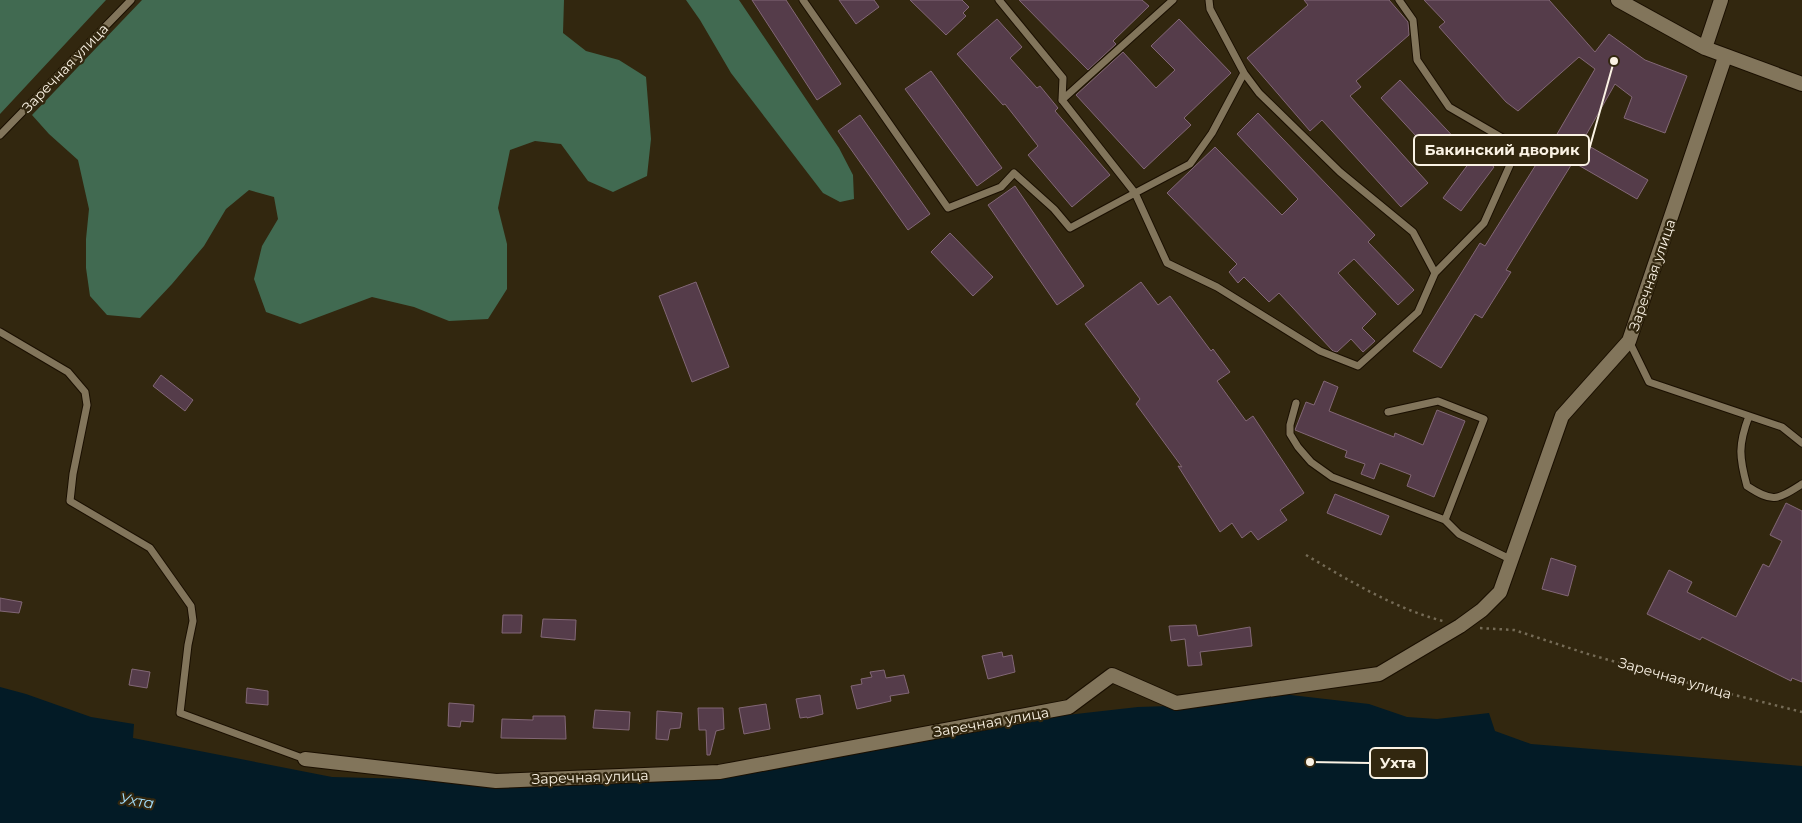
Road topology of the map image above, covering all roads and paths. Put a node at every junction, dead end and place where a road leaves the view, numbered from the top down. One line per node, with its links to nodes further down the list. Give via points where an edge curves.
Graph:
1 (130, 0): 14 (lane, Заречная улица)
2 (803, 0): 15 (lane, via 948,208 1001,187 1014,173 1054,208 1070,228)
3 (999, 0): 13 (lane, via 1063,78)
4 (1209, 0): 11 (lane, via 1210,9)
5 (1399, 0): 16 (lane, via 1413,20 1417,60 1449,107 1518,147 1484,224)
6 (1618, 0): 9 (street)
7 (1721, 0): 9 (street)
8 (1171, 1): 13 (lane)
9 (1705, 48): 10 (street)
10 (1725, 56): 12 (street); 18 (street, Заречная улица)
11 (1244, 73): 15 (lane, via 1212,134 1190,164); 16 (lane, via 1259,94 1340,172 1413,232)
12 (1802, 84)
13 (1062, 100): 15 (lane)
14 (0, 135)
15 (1135, 193): 16 (lane, via 1167,263 1217,287 1320,351 1358,366 1418,312)
16 (1435, 273)
17 (0, 332): 29 (lane, Заречная улица, via 68,372 85,392 87,405 70,501 150,548 191,606 193,621 180,713)
18 (1630, 341): 21 (lane, via 1650,382); 26 (street, Заречная улица, via 1562,416)
19 (1296, 403): 24 (lane, via 1290,434 1310,462 1332,477)
20 (1388, 412): 24 (lane, via 1438,401 1484,419)
21 (1749, 416): 22 (lane, via 1782,427); 23 (lane, via 1741,436 1740,462 1747,486 1763,497 1781,497)
22 (1802, 443)
23 (1802, 484)
24 (1444, 520): 26 (lane, via 1459,534)
25 (1306, 555): 27 (path, via 1420,615)
26 (1512, 560): 27 (street, Заречная улица, via 1500,592)
27 (1460, 626): 28 (path, Заречная улица, via 1514,630 1668,677); 29 (street, Заречная улица, via 1379,674 1176,703 1112,675 1069,707 719,772 496,781)
28 (1802, 712)
29 (306, 759)

